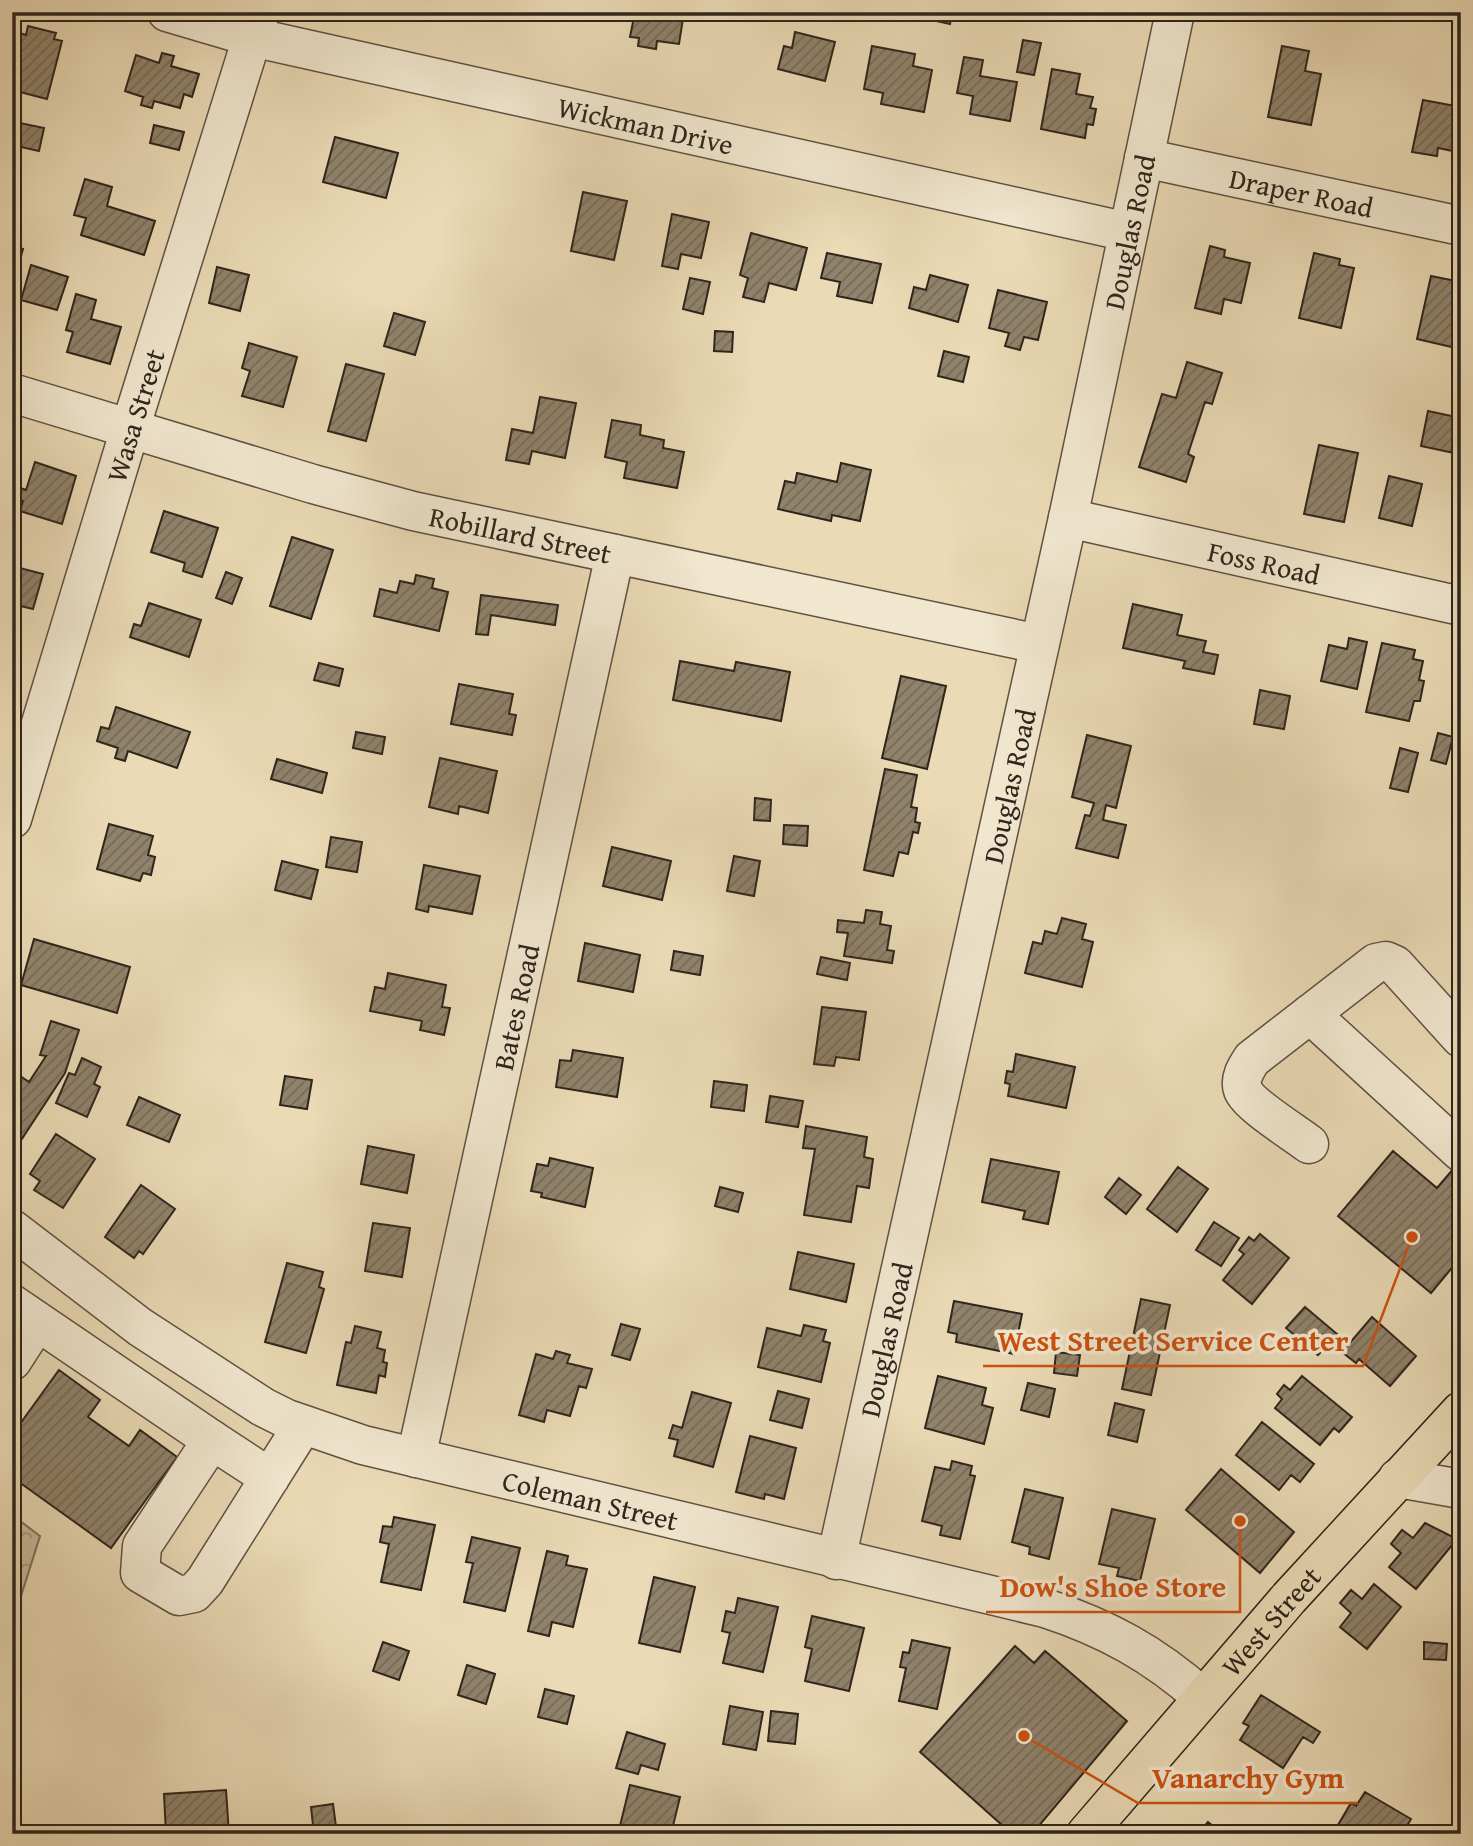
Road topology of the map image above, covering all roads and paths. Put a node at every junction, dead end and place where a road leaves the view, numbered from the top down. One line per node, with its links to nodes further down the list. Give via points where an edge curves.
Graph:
1 (167, 12): 3 (street, Wickman Drive)
2 (1175, 12): 4 (street, Douglas Road)
3 (256, 25): 6 (street, Wickman Drive); 8 (street, Wasa Street)
4 (1144, 158): 5 (street, Draper Road); 6 (street, Douglas Road)
5 (1461, 226)
6 (1128, 232): 9 (street, Douglas Road)
7 (12, 393): 8 (street, Robillard Street)
8 (130, 429): 10 (street, Robillard Street, via 412,511); 13 (street, Wasa Street)
9 (1068, 518): 11 (street, Foss Road); 12 (street, Douglas Road)
10 (615, 554): 12 (street, Robillard Street); 26 (street, Bates Road)
11 (1461, 606)
12 (1039, 644): 30 (street, Douglas Road)
13 (12, 819)
14 (1310, 1014): 15 (street, via 1376,963 1386,961 1395,965); 16 (street, via 1252,1059 1241,1080 1248,1097); 17 (street)
15 (1461, 1038)
16 (1309, 1144)
17 (1461, 1152)
18 (12, 1229): 20 (street, Coleman Street)
19 (25, 1313): 21 (street); 22 (street)
20 (188, 1359): 22 (street); 24 (street, Coleman Street, via 263,1407)
21 (12, 1361)
22 (158, 1404): 25 (street)
23 (1461, 1411): 28 (main road, West Street)
24 (303, 1425): 26 (street, Coleman Street); 27 (street)
25 (212, 1440): 27 (street); 27 (street, via 142,1546 139,1566 144,1576 179,1596 194,1593)
26 (416, 1458): 30 (street, Coleman Street)
27 (270, 1478)
28 (1398, 1478): 29 (street); 31 (main road, West Street)
29 (1461, 1489)
30 (836, 1560): 31 (street, Coleman Street, via 1091,1623 1142,1649)
31 (1202, 1697): 32 (main road, West Street)
32 (1086, 1834)

